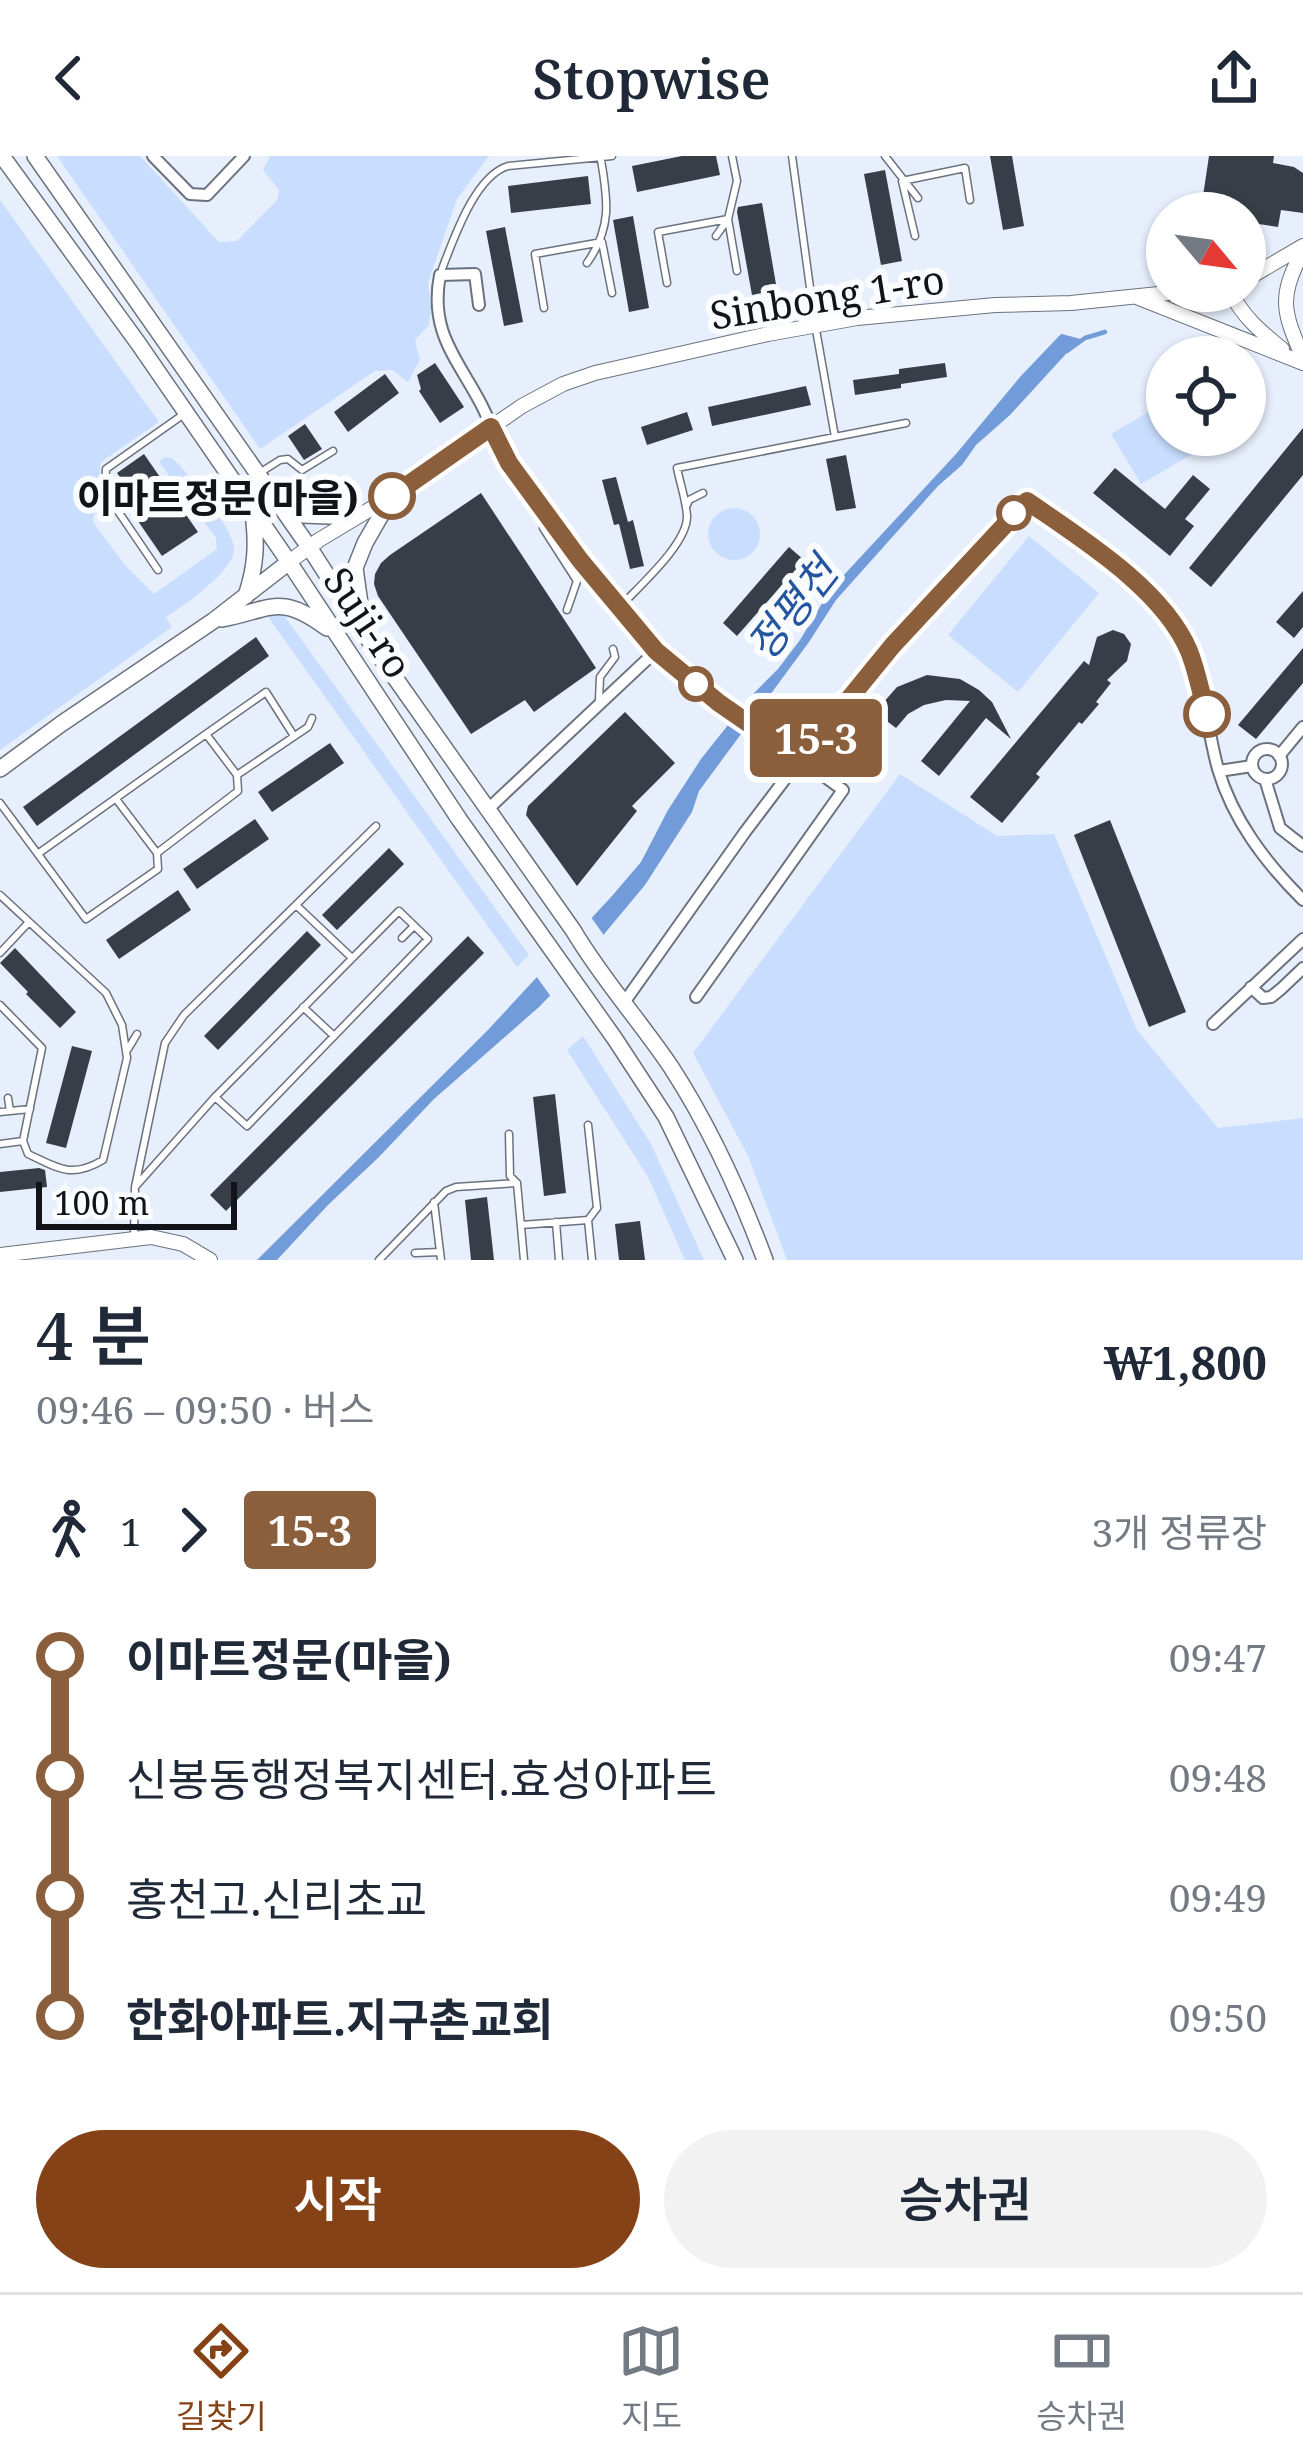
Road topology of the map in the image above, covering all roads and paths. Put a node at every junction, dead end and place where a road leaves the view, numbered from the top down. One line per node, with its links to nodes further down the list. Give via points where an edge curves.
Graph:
1 (2, 156): 31 (main road, Suji-ro)
2 (35, 156): 36 (main road, Suji-ro)
3 (153, 156): 4 (street, via 190,194 207,195)
4 (244, 156)
5 (611, 156): 9 (lane)
6 (732, 156): 13 (lane, via 737,181)
7 (792, 156): 29 (lane)
8 (885, 156): 10 (lane)
9 (600, 157): 16 (lane, via 607,196); 19 (lane, via 496,171)
10 (902, 181): 11 (lane); 12 (lane, via 965,168); 15 (lane)
11 (917, 198)
12 (970, 200)
13 (728, 219): 14 (lane); 21 (lane); 22 (lane, via 658,232)
14 (716, 236)
15 (915, 236)
16 (602, 242): 18 (lane); 23 (lane); 27 (lane, via 535,254)
17 (1303, 248): 20 (street); 30 (street, via 1285,303)
18 (587, 263)
19 (442, 268)
20 (1266, 268)
21 (737, 272)
22 (667, 283)
23 (612, 293)
24 (1146, 295): 25 (street, Sinbong 1-ro)
25 (1135, 296): 29 (street, Sinbong 1-ro); 30 (street)
26 (479, 305): 33 (street, via 475,274 440,275 443,338)
27 (544, 308)
28 (1241, 312): 30 (street)
29 (814, 324): 33 (street, Sinbong 1-ro, via 578,378); 34 (lane)
30 (1303, 362)
31 (184, 414): 41 (main road, Suji-ro); 46 (lane, via 106,469 105,492)
32 (906, 423): 34 (lane)
33 (491, 427): 38 (street, Sinbong 1-ro); 42 (street)
34 (835, 437): 40 (lane, via 677,467)
35 (333, 451): 36 (lane, via 302,470 288,459)
36 (258, 474): 39 (main road, Suji-ro)
37 (703, 493): 40 (lane)
38 (392, 496): 43 (street, Sinbong 1-ro); 51 (main road, via 355,568)
39 (280, 507): 43 (main road); 44 (main road, Suji-ro)
40 (685, 508): 48 (lane, via 677,543)
41 (253, 511): 45 (main road, Suji-ro); 47 (main road, via 258,548)
42 (547, 516): 48 (street); 49 (lane, via 543,528 577,581)
43 (354, 517): 44 (street, Sinbong 1-ro)
44 (309, 547): 45 (street, Sinbong 1-ro); 51 (main road, Suji-ro)
45 (289, 562): 47 (main road); 52 (main road, Suji-ro)
46 (158, 570)
47 (247, 596): 50 (main road)
48 (618, 609): 54 (street)
49 (567, 610)
50 (213, 621): 52 (main road, via 287,605); 63 (main road)
51 (364, 634): 69 (main road, Suji-ro)
52 (340, 638): 121 (main road, Suji-ro, via 666,1117)
53 (613, 649): 55 (lane)
54 (656, 651): 55 (street); 61 (street)
55 (597, 706): 69 (street)
56 (312, 718): 59 (lane)
57 (1303, 728): 60 (street)
58 (206, 734): 59 (lane, via 266,692); 65 (lane); 67 (lane)
59 (294, 736): 65 (lane)
60 (1280, 756): 62 (street, via 1262,750); 66 (street, via 1281,770)
61 (800, 759): 64 (street, via 1027,501 1148,592 1170,618 1189,651); 85 (street, via 843,790); 86 (street)
62 (1252, 766): 64 (street); 66 (street)
63 (0, 769)
64 (1219, 771): 75 (street, via 1244,831)
65 (237, 775): 73 (lane, via 238,791)
66 (1265, 779): 71 (street, via 1280,828)
67 (116, 799): 72 (lane); 73 (lane)
68 (0, 803): 72 (lane)
69 (488, 810): 86 (main road, Suji-ro)
70 (376, 826): 76 (lane)
71 (1303, 846)
72 (39, 853): 73 (lane, via 86,919 158,869)
73 (157, 853)
74 (0, 895): 77 (lane)
75 (1303, 900)
76 (296, 904): 82 (lane); 103 (lane, via 169,1034)
77 (28, 922): 81 (lane); 92 (lane, via 106,993)
78 (414, 926): 79 (lane); 82 (lane, via 399,911); 91 (lane, via 428,940)
79 (402, 938)
80 (1303, 939): 84 (street)
81 (0, 953)
82 (352, 958): 88 (lane)
83 (1303, 968): 84 (street, via 1271,997)
84 (1251, 988): 89 (street)
85 (696, 997)
86 (623, 1004): 122 (main road, via 690,1098)
87 (0, 1005): 95 (lane, via 42,1048)
88 (303, 1006): 91 (lane); 94 (lane)
89 (1213, 1024)
90 (137, 1034): 92 (lane)
91 (333, 1035): 94 (lane, via 247,1126)
92 (126, 1052): 100 (lane, via 103,1160 71,1172 28,1154)
93 (8, 1097): 96 (lane)
94 (215, 1097): 103 (lane)
95 (30, 1108): 96 (lane); 100 (lane)
96 (10, 1111): 97 (lane)
97 (0, 1112)
98 (588, 1125): 105 (lane)
99 (509, 1133): 102 (lane, via 510,1176)
100 (23, 1141): 101 (lane)
101 (0, 1144)
102 (518, 1183): 104 (lane, via 456,1187); 109 (lane)
103 (135, 1187): 110 (lane)
104 (434, 1202): 114 (lane); 117 (lane)
105 (597, 1208): 106 (lane); 107 (lane)
106 (609, 1208)
107 (588, 1220): 108 (lane); 120 (lane)
108 (556, 1222): 109 (lane); 119 (lane)
109 (521, 1225): 118 (lane)
110 (134, 1239): 111 (street); 116 (street, via 160,1237)
111 (106, 1242): 112 (street); 115 (street)
112 (0, 1255)
113 (420, 1255): 114 (lane)
114 (440, 1256)
115 (107, 1260)
116 (210, 1260)
117 (380, 1260)
118 (524, 1260)
119 (560, 1260)
120 (592, 1260)
121 (735, 1260)
122 (765, 1260)

